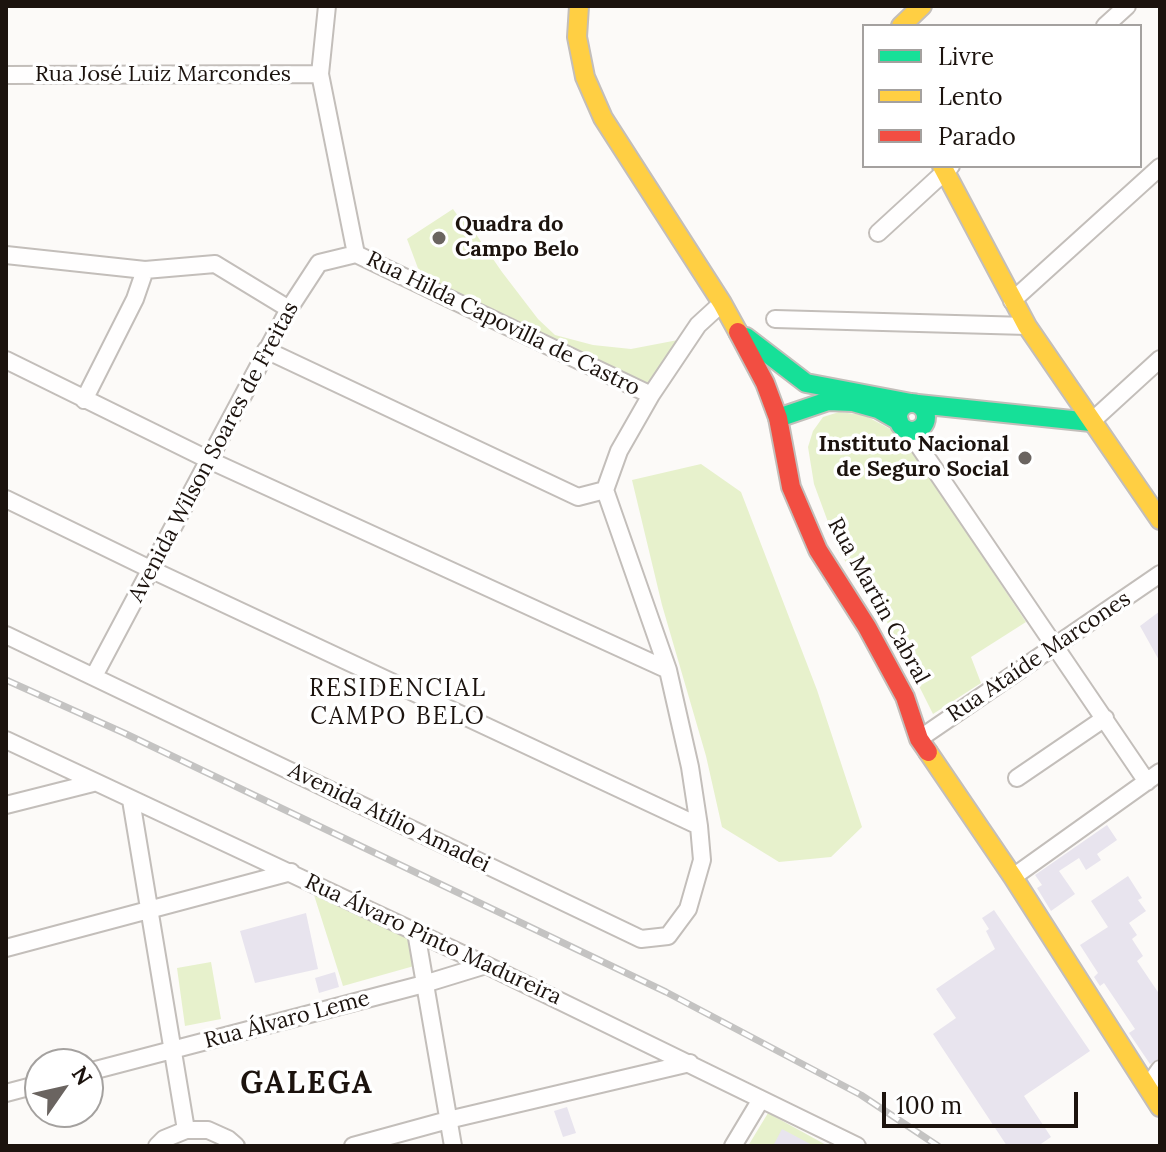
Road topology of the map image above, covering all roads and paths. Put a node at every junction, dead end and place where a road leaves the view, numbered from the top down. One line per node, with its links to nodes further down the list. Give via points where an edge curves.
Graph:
1 (327, 6): 7 (street)
2 (579, 6): 16 (main road, Rua Martin Cabral, via 577,37 585,77 603,118)
3 (922, 6): 5 (main road)
4 (1127, 6): 6 (street)
5 (903, 24)
6 (1107, 24)
7 (320, 74): 8 (street, Rua José Luiz Marcondes); 12 (street)
8 (6, 75)
9 (1160, 167): 15 (street)
10 (946, 168): 11 (street); 15 (main road)
11 (878, 233)
12 (356, 254): 17 (street, Avenida Wilson Soares de Freitas, via 319,263); 27 (street, Rua Hilda Capovilla de Castro)
13 (6, 255): 14 (street)
14 (145, 270): 17 (street, via 215,264); 28 (street)
15 (1012, 301): 19 (main road)
16 (722, 303): 20 (main road, Rua Martin Cabral); 27 (street, via 698,325)
17 (289, 309): 21 (street, Avenida Wilson Soares de Freitas)
18 (775, 319): 19 (street)
19 (1027, 326): 32 (main road)
20 (736, 328): 24 (main road); 25 (main road, Rua Martin Cabral)
21 (266, 350): 33 (street, Avenida Wilson Soares de Freitas); 34 (street, via 578,497)
22 (1160, 359): 32 (street)
23 (6, 360): 28 (street)
24 (786, 370): 25 (main road); 26 (main road)
25 (765, 383): 31 (main road, Rua Martin Cabral)
26 (806, 383): 29 (main road); 30 (main road)
27 (651, 395): 34 (street, via 619,451)
28 (84, 400): 33 (street)
29 (804, 407): 30 (main road, via 853,402); 31 (main road)
30 (914, 417): 32 (main road, via 960,408); 40 (street, via 933,466)
31 (778, 418): 44 (main road, Rua Martin Cabral, via 791,487 818,550 905,697)
32 (1091, 422): 36 (main road)
33 (209, 460): 37 (street, Avenida Wilson Soares de Freitas); 41 (street)
34 (605, 490): 41 (street, Avenida Atílio Amadei)
35 (6, 499): 37 (street)
36 (1160, 520)
37 (150, 569): 42 (street, Avenida Wilson Soares de Freitas); 51 (street)
38 (1160, 574): 40 (street, Rua Ataíde Marcones)
39 (6, 635): 42 (street, Avenida Atílio Amadei)
40 (1056, 645): 43 (street); 44 (street, Rua Ataíde Marcones)
41 (668, 670): 51 (street, Avenida Atílio Amadei)
42 (94, 676): 51 (street, Avenida Atílio Amadei, via 641,939 668,936 688,909 702,860)
43 (1105, 718): 46 (street); 47 (street)
44 (919, 739): 53 (main road, Rua Martin Cabral)
45 (6, 740): 48 (street, Rua Álvaro Pinto Madureira)
46 (1153, 777): 53 (street)
47 (1017, 778)
48 (93, 783): 49 (street, Rua Álvaro Pinto Madureira); 50 (street)
49 (131, 800): 52 (street, Rua Álvaro Pinto Madureira); 54 (street)
50 (6, 805)
51 (699, 826)
52 (291, 872): 54 (street); 55 (street, Rua Álvaro Pinto Madureira)
53 (1013, 877): 63 (main road, Rua Martin Cabral)
54 (150, 909): 56 (street); 59 (street)
55 (416, 932): 57 (street, Rua Álvaro Pinto Madureira); 58 (street)
56 (6, 948)
57 (486, 965): 58 (street, Rua Álvaro Leme); 60 (street, Rua Álvaro Pinto Madureira)
58 (424, 984): 59 (street, Rua Álvaro Leme); 65 (street)
59 (172, 1050): 61 (street, Rua Álvaro Leme); 66 (street)
60 (690, 1063): 64 (street, Rua Álvaro Pinto Madureira); 65 (street)
61 (104, 1068)
62 (1160, 1069): 63 (street, via 1153,1079)
63 (1155, 1100)
64 (760, 1101): 71 (street); 72 (street, Rua Álvaro Pinto Madureira)
65 (448, 1120): 69 (street); 70 (street)
66 (186, 1130): 67 (street); 68 (street, via 208,1130)
67 (157, 1146)
68 (236, 1146)
69 (353, 1146)
70 (453, 1146)
71 (733, 1146)
72 (857, 1146)

